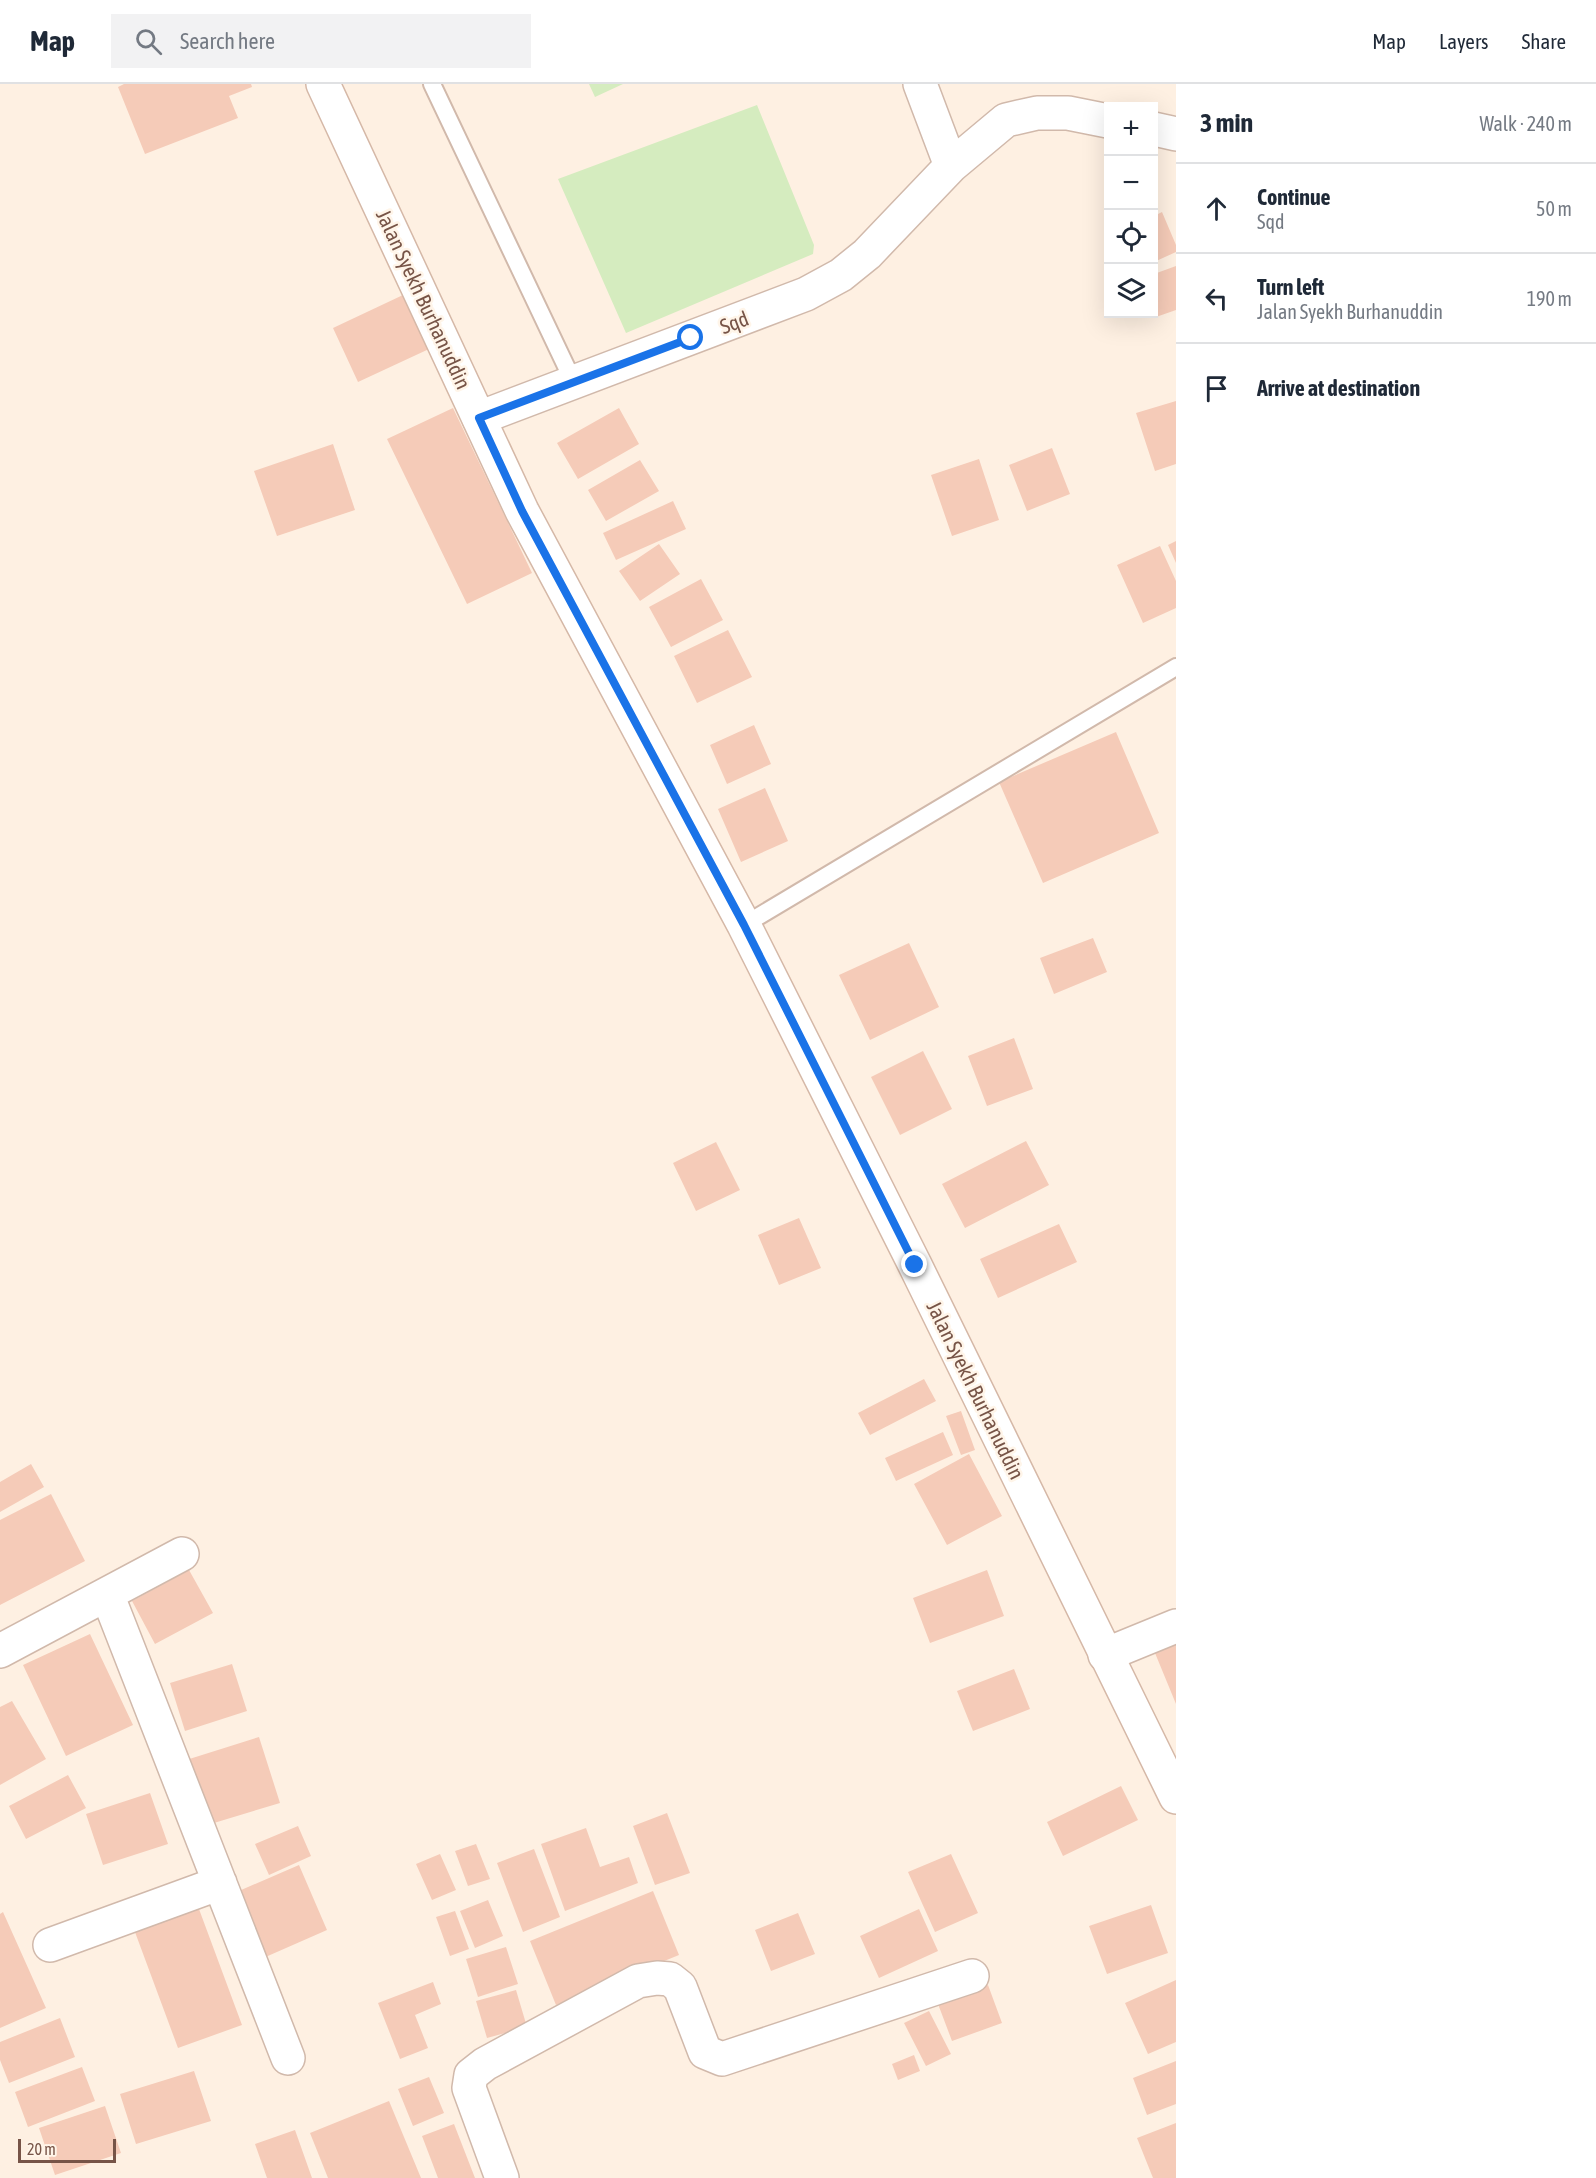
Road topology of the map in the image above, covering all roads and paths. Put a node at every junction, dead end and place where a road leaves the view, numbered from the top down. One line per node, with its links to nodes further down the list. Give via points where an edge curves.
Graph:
1 (323, 84): 9 (street, Jalan Syekh Burhanuddin)
2 (432, 84): 8 (lane)
3 (920, 84): 7 (street)
4 (1104, 120): 7 (street, Sqd, via 1068,113 1037,113 1006,120)
5 (1158, 130): 6 (street)
6 (1176, 134)
7 (951, 166): 8 (street, Sqd, via 867,254 841,275 806,294)
8 (574, 382): 9 (street, Sqd)
9 (479, 418): 11 (street, Jalan Syekh Burhanuddin, via 522,511)
10 (1176, 667): 11 (lane)
11 (744, 925): 16 (street, Jalan Syekh Burhanuddin)
12 (182, 1554): 13 (street)
13 (107, 1594): 15 (street); 18 (street)
14 (1176, 1626): 16 (street)
15 (0, 1651)
16 (1105, 1655): 17 (street, Jalan Syekh Burhanuddin)
17 (1176, 1797)
18 (220, 1883): 19 (street); 21 (street)
19 (50, 1945)
20 (972, 1976): 22 (street, via 722,2059 705,2052 680,1987 670,1979 638,1981 471,2075 469,2088)
21 (288, 2058)
22 (502, 2178)

